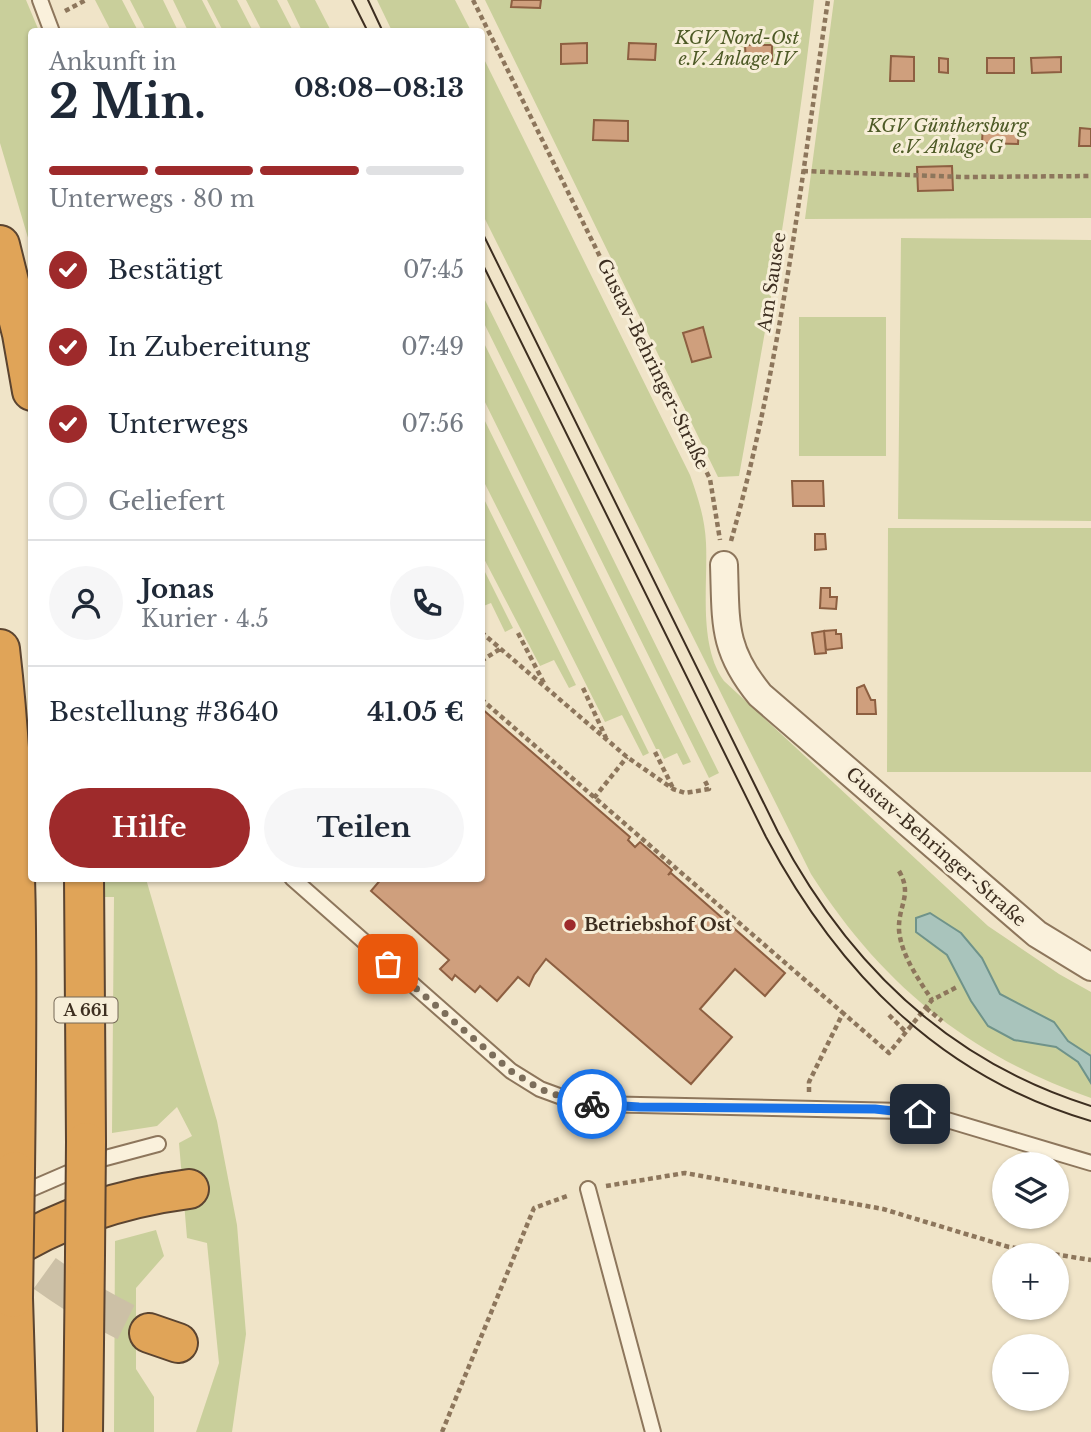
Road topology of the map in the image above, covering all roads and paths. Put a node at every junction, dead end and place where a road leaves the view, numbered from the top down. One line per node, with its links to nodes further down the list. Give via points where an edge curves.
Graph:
1 (40, 0): 4 (lane)
2 (473, 0): 9 (path, Gustav-Behringer-Straße, via 710,479)
3 (828, 0): 5 (path, Am Sausee)
4 (50, 28)
5 (803, 171): 6 (path); 9 (path, Am Sausee, via 750,474)
6 (1091, 176)
7 (0, 245): 8 (highway)
8 (28, 368)
9 (724, 565): 27 (street, Gustav-Behringer-Straße, via 726,628 732,654 760,695 1037,934)
10 (518, 633): 15 (path)
11 (485, 636): 13 (path)
12 (0, 649): 38 (highway, via 13,811 17,990)
13 (500, 649): 14 (path); 15 (path)
14 (485, 658)
15 (546, 688): 18 (path)
16 (583, 688): 18 (path)
17 (485, 702): 23 (path)
18 (606, 738): 20 (path)
19 (655, 752): 22 (path)
20 (627, 757): 22 (path); 23 (path)
21 (705, 781): 22 (path, via 709,789 685,793)
22 (673, 789)
23 (594, 797): 31 (path)
24 (898, 871): 29 (path, via 906,886 901,939)
25 (84, 882): 44 (highway, A 661, bridge)
26 (297, 882): 35 (lane, via 487,1051 540,1089 596,1104)
27 (1091, 967)
28 (957, 987): 29 (path)
29 (932, 1000): 30 (path)
30 (926, 1008): 33 (path); 34 (path)
31 (843, 1013): 34 (path, via 889,1053); 35 (path, via 808,1082)
32 (888, 1015): 34 (path)
33 (942, 1021)
34 (906, 1032)
35 (810, 1108): 37 (lane, via 875,1109 937,1117)
36 (158, 1144): 38 (lane, via 97,1160 26,1189)
37 (1091, 1163)
38 (8, 1187): 43 (highway, bridge)
39 (189, 1189): 41 (highway, via 84,1212)
40 (588, 1189): 42 (path, via 685,1173 883,1209 1009,1247); 45 (path, via 534,1208); 46 (lane)
41 (0, 1256)
42 (1091, 1260)
43 (16, 1432)
44 (83, 1432)
45 (442, 1432)
46 (653, 1432)

